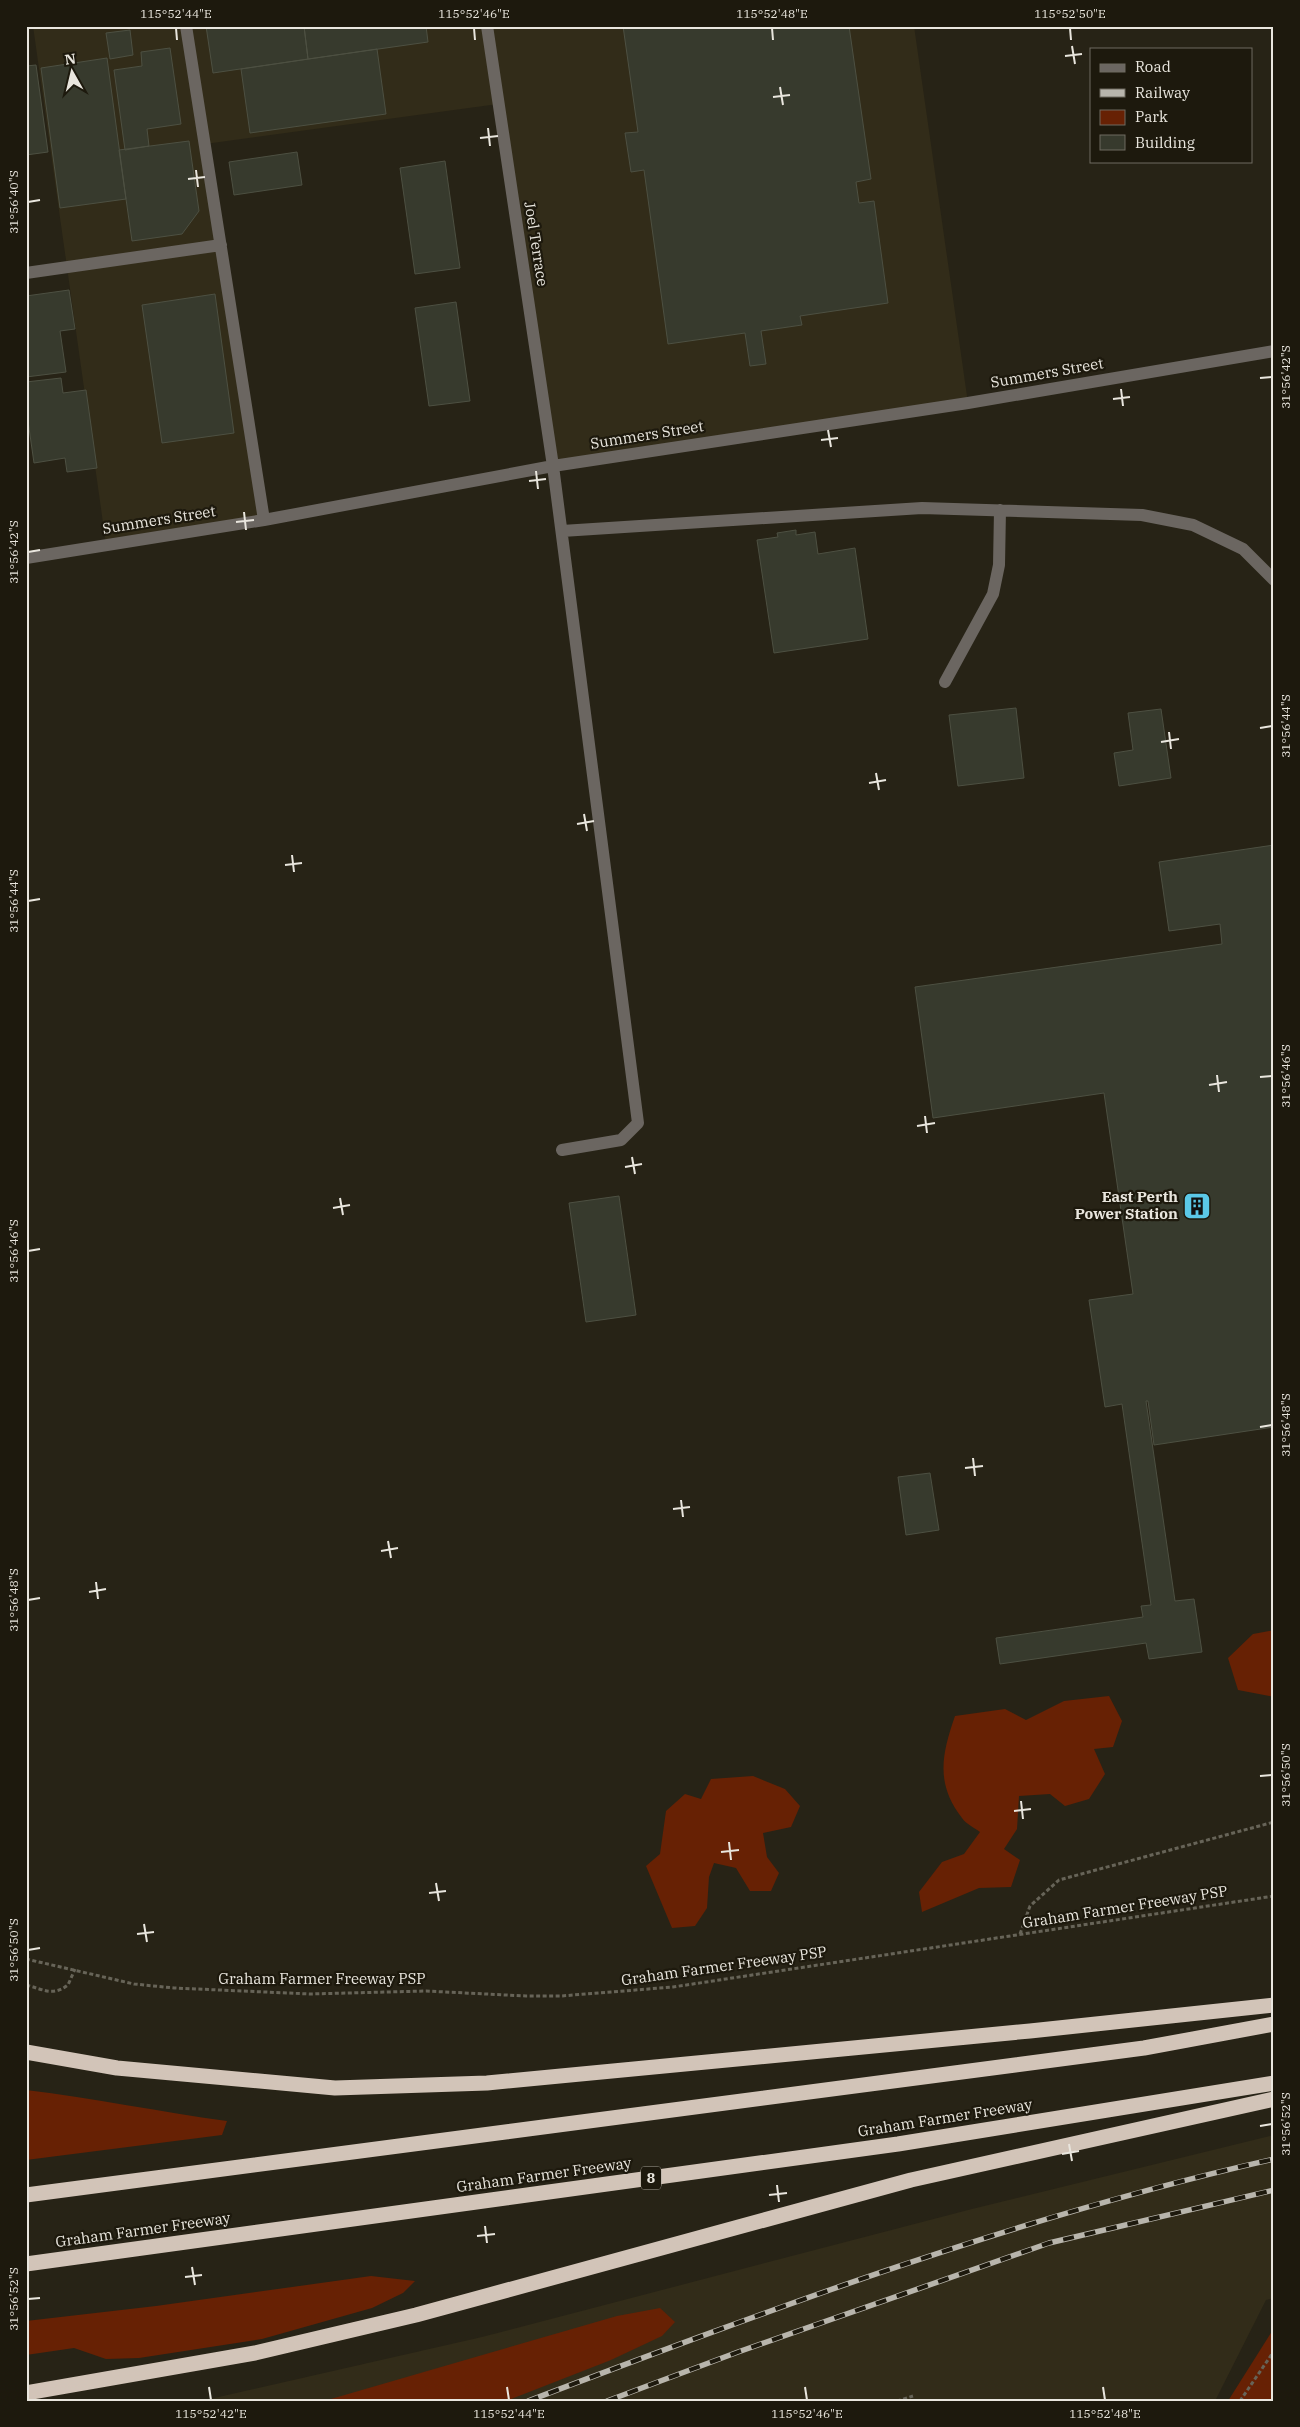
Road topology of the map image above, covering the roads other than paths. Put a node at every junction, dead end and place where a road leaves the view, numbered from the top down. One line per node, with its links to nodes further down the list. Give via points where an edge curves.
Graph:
1 (186, 26): 3 (street)
2 (487, 26): 6 (street, Joel Terrace)
3 (221, 245): 4 (street); 8 (street)
4 (26, 273)
5 (1274, 350): 6 (street, Summers Street, via 968,403)
6 (553, 466): 8 (street, Summers Street); 9 (street, Joel Terrace)
7 (1000, 510): 9 (street, via 922,508); 11 (street, via 1142,515 1193,525 1243,549); 12 (street, via 999,565 993,594)
8 (264, 520): 10 (street, Summers Street)
9 (562, 530): 13 (street, Joel Terrace, via 638,1123 621,1140)
10 (26, 558)
11 (1274, 580)
12 (945, 682)
13 (562, 1150)
14 (1274, 2005): 16 (highway, via 487,2083 336,2088 117,2068)
15 (1274, 2024): 19 (highway, via 1134,2050)
16 (26, 2052)
17 (1274, 2083): 20 (highway, Graham Farmer Freeway / 8, via 898,2144)
18 (1274, 2099): 21 (highway, via 911,2180 416,2315 255,2353)
19 (26, 2195)
20 (26, 2264)
21 (26, 2393)

